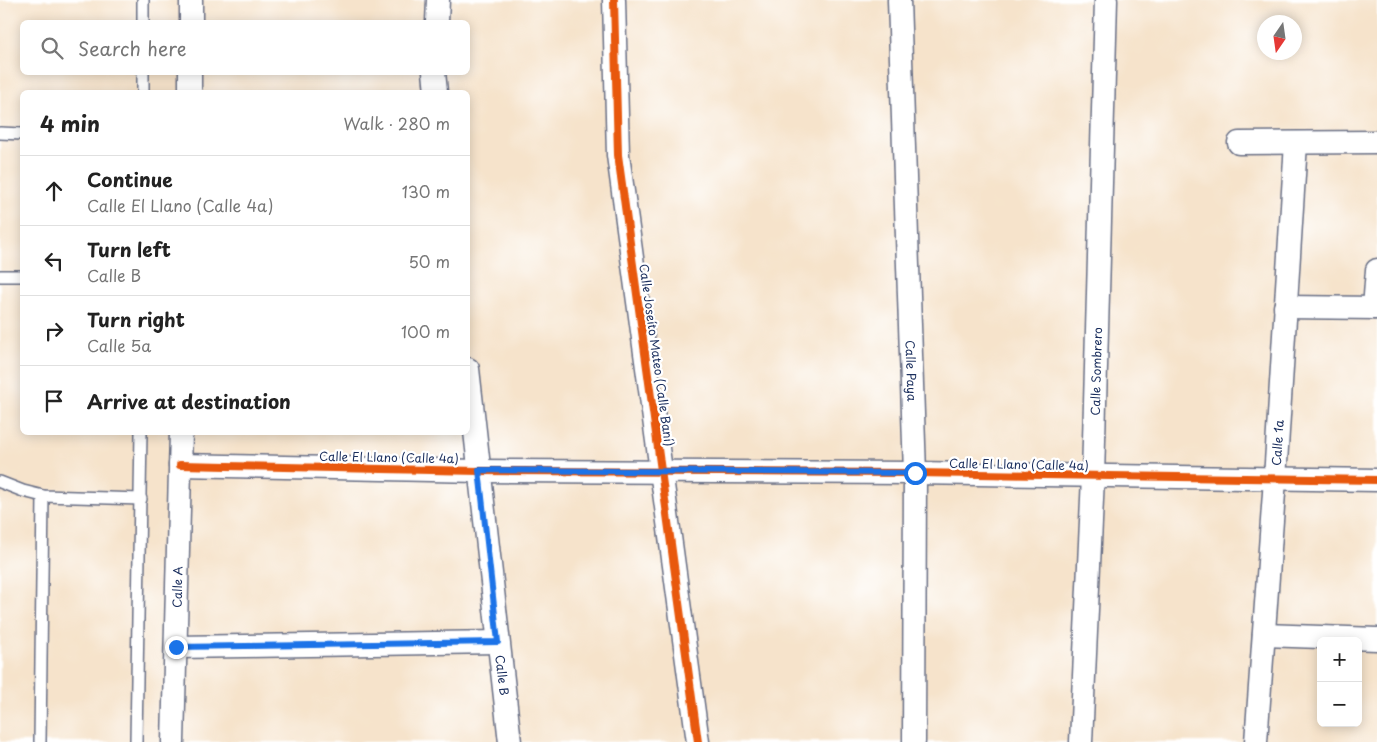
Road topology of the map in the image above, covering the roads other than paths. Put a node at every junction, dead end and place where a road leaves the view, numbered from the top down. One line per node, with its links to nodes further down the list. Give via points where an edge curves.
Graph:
1 (143, 0): 7 (lane)
2 (191, 0): 8 (street)
3 (438, 0): 9 (street)
4 (614, 0): 31 (street, Calle Joseíto Mateo (Calle Baní), via 618,155)
5 (899, 0): 32 (street, Calle Paya)
6 (1106, 0): 33 (street, Calle Sombrero)
7 (143, 20)
8 (191, 20)
9 (437, 20)
10 (143, 75): 13 (lane)
11 (190, 75): 14 (street)
12 (433, 75): 15 (street)
13 (143, 90)
14 (190, 90)
15 (436, 90)
16 (0, 134): 17 (lane)
17 (20, 134)
18 (1377, 142): 20 (street)
19 (1240, 143): 20 (street)
20 (1296, 143): 24 (street, Calle 1a)
21 (1377, 270): 25 (street)
22 (0, 276): 23 (lane)
23 (20, 276)
24 (1285, 307): 25 (street); 34 (street, Calle 1a)
25 (1376, 308)
26 (470, 388): 30 (street, Calle B)
27 (141, 435): 38 (lane)
28 (181, 435): 29 (street, Calle A)
29 (180, 465): 30 (street, Calle El Llano (Calle 4a)); 42 (street, Calle A)
30 (479, 470): 31 (street, Calle El Llano (Calle 4a)); 41 (street, Calle B)
31 (661, 473): 32 (street, Calle El Llano (Calle 4a)); 47 (street, Calle Joseíto Mateo (Calle Baní))
32 (915, 473): 33 (street, Calle El Llano (Calle 4a)); 48 (street, Calle Paya)
33 (1093, 477): 34 (street, Calle El Llano (Calle 4a)); 49 (street, Calle Sombrero)
34 (1275, 480): 35 (street, Calle El Llano (Calle 4a)); 39 (street, Calle 1a)
35 (1377, 480)
36 (0, 482): 37 (lane)
37 (43, 496): 38 (lane); 43 (lane)
38 (141, 499): 44 (lane)
39 (1264, 635): 40 (street); 50 (street, Calle 1a)
40 (1377, 640)
41 (498, 642): 42 (street); 46 (street, Calle B)
42 (176, 647): 45 (street, Calle A)
43 (40, 742)
44 (136, 742)
45 (174, 742)
46 (510, 742)
47 (698, 742)
48 (914, 742)
49 (1081, 742)
50 (1256, 742)

